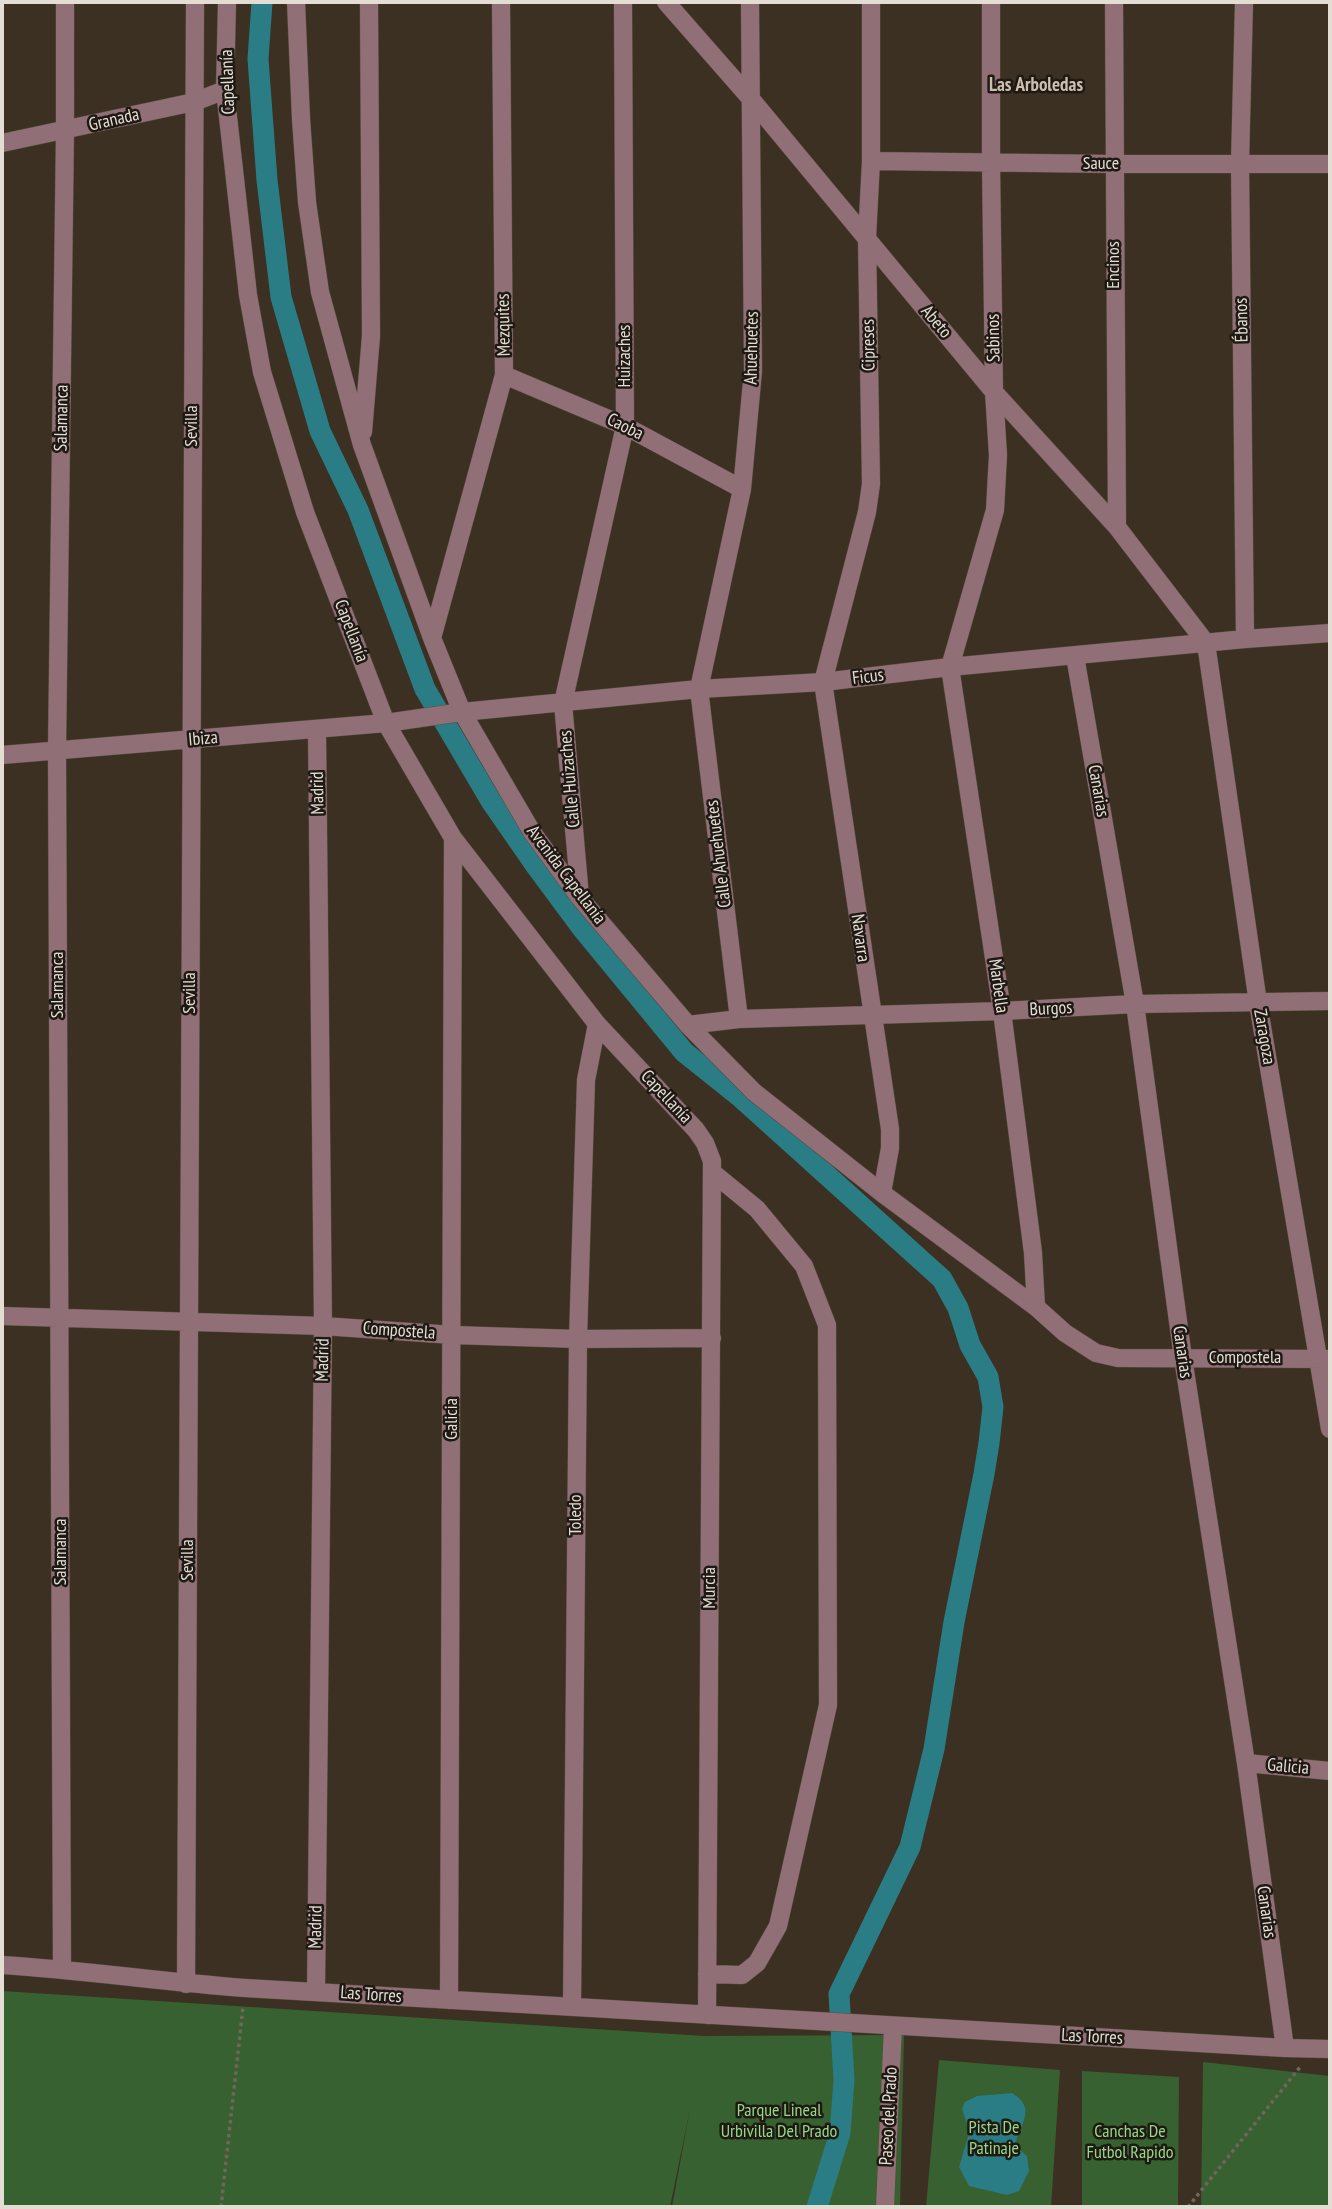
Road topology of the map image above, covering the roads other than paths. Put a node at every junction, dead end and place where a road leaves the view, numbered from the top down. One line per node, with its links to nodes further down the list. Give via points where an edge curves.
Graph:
1 (65, 2): 17 (street, Salamanca)
2 (195, 2): 16 (street, Sevilla)
3 (227, 2): 14 (street, Capellanía)
4 (296, 2): 28 (street, via 300,119 320,292)
5 (369, 2): 28 (street, via 371,336)
6 (501, 2): 25 (street, Mezquites)
7 (623, 2): 27 (street, Huizaches)
8 (666, 2): 15 (street, Abeto)
9 (750, 2): 15 (street, Ahuehuetes)
10 (871, 2): 19 (street, Cipreses)
11 (991, 2): 20 (street, Sabinos)
12 (1114, 2): 22 (street, Encinos)
13 (1244, 2): 21 (street, Ébanos)
14 (225, 90): 16 (street, Granada); 42 (street, Capellanía, via 248,295 262,372 304,512)
15 (751, 99): 24 (street, Abeto); 29 (street, Ahuehuetes, via 753,371)
16 (194, 102): 17 (street, Granada); 44 (street, Sevilla)
17 (65, 130): 18 (street, Granada); 45 (street, Salamanca)
18 (2, 143)
19 (871, 161): 20 (street, Sauce); 24 (street, Cipreses)
20 (991, 163): 22 (street, Sauce); 26 (street, Sabinos)
21 (1240, 163): 22 (street, Sauce); 23 (street, Sauce); 33 (street, Ébanos)
22 (1114, 164): 30 (street, Encinos)
23 (1330, 164)
24 (867, 238): 26 (street, Abeto); 37 (street, Cipreses, via 871,484)
25 (505, 375): 27 (street, Caoba); 32 (street, Mezquites)
26 (994, 392): 30 (street, Abeto); 36 (street, Sabinos, via 995,510)
27 (625, 426): 29 (street, Caoba); 39 (street, Huizaches)
28 (362, 445): 32 (street)
29 (742, 489): 38 (street, Ahuehuetes)
30 (1116, 527): 34 (street, Abeto)
31 (1330, 633): 33 (street, Ficus)
32 (432, 638): 40 (street)
33 (1245, 639): 34 (street, Ficus)
34 (1206, 643): 35 (street, Ficus); 50 (street, Zaragoza)
35 (1075, 656): 36 (street, Ficus); 51 (street, Canarias)
36 (950, 667): 37 (street, Ficus); 52 (street, Marbella)
37 (822, 682): 38 (street, Ficus); 53 (street, Navarra)
38 (699, 689): 39 (street, Ficus); 54 (street, Calle Ahuehuetes)
39 (563, 703): 40 (street, Ficus); 48 (street, Calle Huizaches)
40 (455, 713): 41 (street, Ficus); 48 (street, Avenida Capellanía)
41 (405, 721): 42 (street, Ibiza)
42 (386, 723): 43 (street, Ibiza); 47 (street, Capellanía)
43 (317, 729): 44 (street, Ibiza); 63 (street, Madrid)
44 (190, 740): 45 (street, Ibiza); 62 (street, Sevilla)
45 (57, 750): 46 (street, Ibiza); 61 (street, Salamanca)
46 (2, 755)
47 (453, 838): 55 (street, Capellanía); 64 (street, Galicia)
48 (580, 898): 56 (street, Avenida Capellanía)
49 (1330, 1001): 50 (street, Burgos)
50 (1258, 1003): 51 (street, Burgos); 68 (street, Zaragoza)
51 (1135, 1004): 52 (street, Burgos); 67 (street, Canarias)
52 (1002, 1012): 53 (street, Burgos); 59 (street, Marbella)
53 (872, 1015): 54 (street, Burgos); 58 (street, Navarra, via 890,1129)
54 (739, 1019): 56 (street, Burgos)
55 (597, 1024): 57 (street, Capellanía, via 696,1130); 66 (street, Toledo, via 586,1080)
56 (688, 1025): 58 (street, via 754,1092)
57 (712, 1167): 65 (street, Murcia); 74 (street, via 757,1209 804,1266 827,1325 828,1704 778,1926 757,1964 742,1975)
58 (882, 1193): 59 (street)
59 (1036, 1307): 67 (street, Compostela, via 1096,1353 1118,1358)
60 (2, 1316): 61 (street, Compostela)
61 (60, 1317): 62 (street, Compostela); 73 (street, Salamanca)
62 (189, 1320): 63 (street, Compostela); 75 (street, Sevilla)
63 (323, 1326): 64 (street, Compostela); 76 (street, Madrid)
64 (453, 1335): 66 (street, Compostela); 77 (street, Galicia)
65 (712, 1338): 66 (street, Compostela); 74 (street, Murcia)
66 (578, 1339): 78 (street, Toledo)
67 (1183, 1358): 68 (street, Compostela); 70 (street, Canarias)
68 (1325, 1359): 69 (street, Zaragoza)
69 (1330, 1429)
70 (1246, 1763): 71 (street, Galicia); 81 (street, Canarias)
71 (1330, 1771)
72 (2, 1965): 73 (street, Las Torres)
73 (62, 1968): 75 (street, Las Torres)
74 (707, 1974): 79 (street, Murcia)
75 (186, 1983): 76 (street, Las Torres)
76 (316, 1991): 77 (street, Las Torres)
77 (449, 2000): 78 (street, Las Torres)
78 (572, 2006): 79 (street, Las Torres)
79 (707, 2015): 80 (street, Las Torres)
80 (894, 2026): 81 (street, Las Torres); 83 (street, Paseo del Prado)
81 (1285, 2048): 82 (street, Las Torres)
82 (1323, 2048)
83 (885, 2207)

